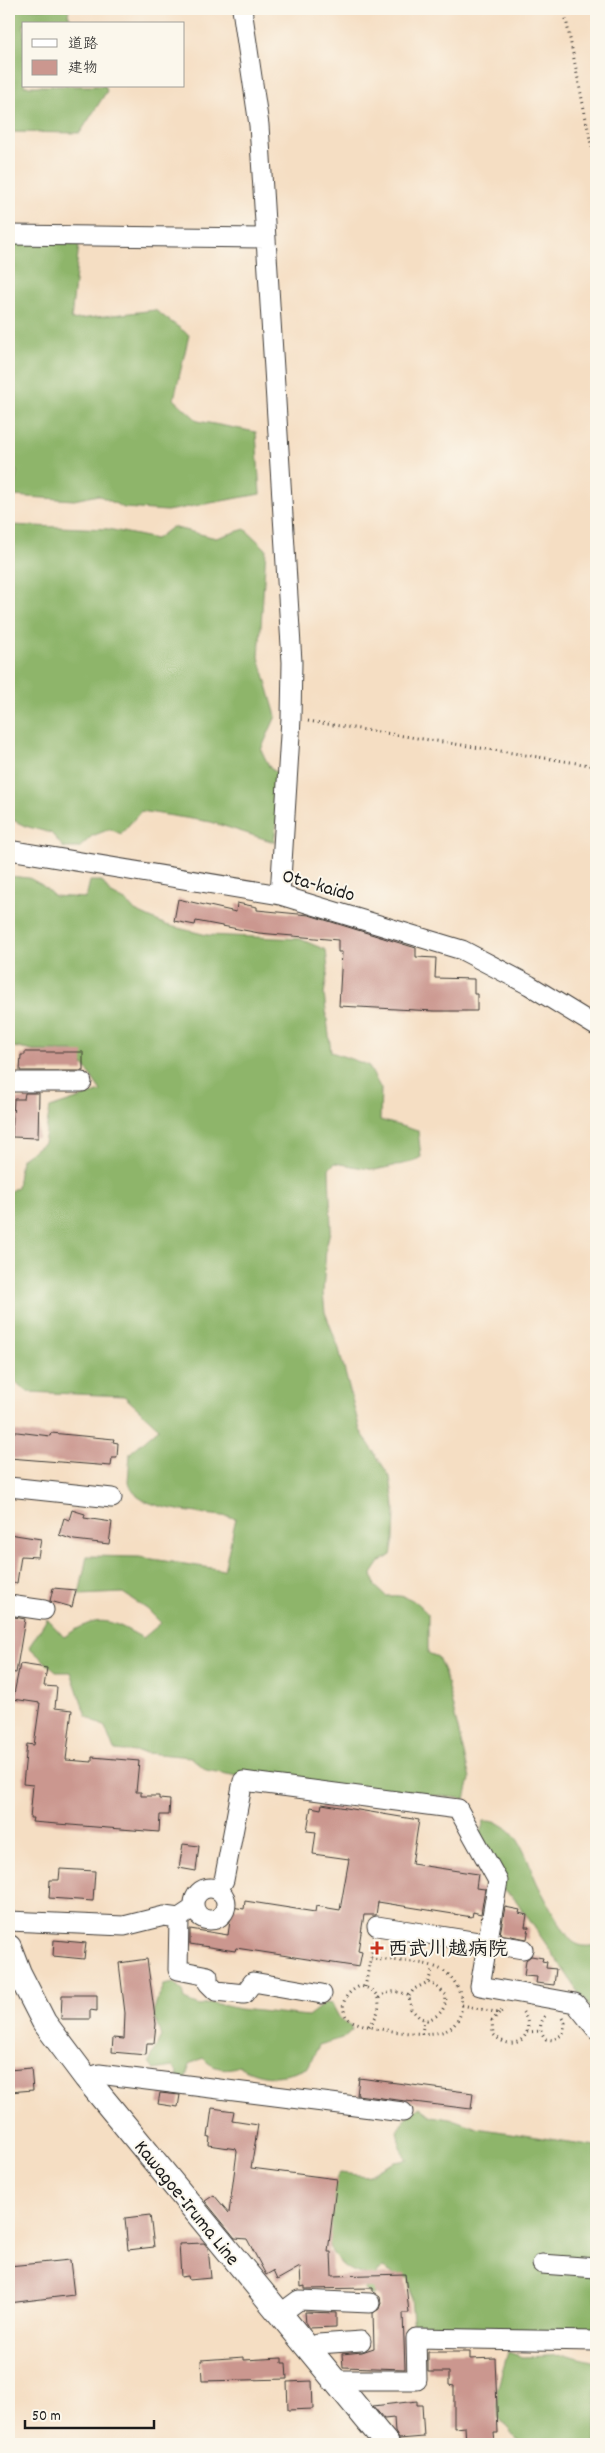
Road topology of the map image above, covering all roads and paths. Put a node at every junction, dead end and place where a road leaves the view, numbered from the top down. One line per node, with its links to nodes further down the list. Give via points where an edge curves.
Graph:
1 (242, 9): 5 (street, via 259,125)
2 (564, 9): 3 (path)
3 (596, 169)
4 (9, 235): 5 (street)
5 (265, 238): 6 (street, via 292,662)
6 (291, 719): 7 (path); 9 (street)
7 (596, 766)
8 (9, 850): 9 (street, Ota-kaido)
9 (280, 895): 10 (street, Ota-kaido, via 462,950)
10 (596, 1026)
11 (9, 1082): 12 (street)
12 (82, 1082)
13 (9, 1487): 14 (street)
14 (112, 1498)
15 (9, 1605): 16 (street)
16 (44, 1610)
17 (218, 1890): 18 (street, via 200,1891); 18 (street, via 226,1900 220,1917 208,1920); 21 (street, via 224,1880 243,1782 458,1809 498,1881)
18 (186, 1913): 19 (street, via 124,1926); 28 (street, via 178,1970 208,1976 208,1983 216,1991 244,1994 254,1982)
19 (9, 1921)
20 (376, 1926): 21 (street); 24 (path)
21 (487, 1943): 23 (street); 39 (street, via 480,1986 574,2003)
22 (9, 1947): 43 (main road, Kawagoe-Iruma Line, via 44,2022)
23 (523, 1949)
24 (371, 1958): 25 (path); 27 (path)
25 (433, 1968): 26 (path); 31 (path, via 441,1969 458,1984)
26 (428, 1982): 29 (path, via 414,1989); 37 (path, via 441,1989 446,1995 446,2002 440,2014)
27 (364, 1987): 30 (path, via 374,1991); 38 (path, via 350,1990 345,1997 344,2013 351,2021)
28 (322, 1994)
29 (409, 1996): 30 (path, via 393,1991); 37 (path, via 411,2009)
30 (379, 1998): 38 (path, via 378,2015)
31 (462, 2005): 34 (path); 42 (path, via 448,2030 433,2035)
32 (513, 2008): 34 (path)
33 (527, 2010): 41 (path, via 520,2009 527,2020)
34 (499, 2012): 41 (path, via 492,2022 493,2034 500,2041 511,2045)
35 (542, 2013): 40 (path, via 548,2014 540,2025)
36 (557, 2015): 40 (path, via 565,2023 563,2034 553,2040 546,2039)
37 (424, 2019): 42 (path)
38 (369, 2026): 42 (path)
39 (596, 2030)
40 (541, 2031): 41 (path)
41 (527, 2032)
42 (422, 2034)
43 (86, 2078): 44 (street, via 99,2074); 48 (main road, Kawagoe-Iruma Line)
44 (403, 2112)
45 (542, 2264): 46 (street)
46 (596, 2268)
47 (370, 2303): 48 (street, via 299,2300)
48 (280, 2314): 51 (main road, Kawagoe-Iruma Line)
49 (361, 2341): 51 (street, via 318,2344)
50 (596, 2341): 52 (street, via 416,2338 417,2380)
51 (310, 2350): 52 (main road, Kawagoe-Iruma Line)
52 (334, 2380): 53 (main road, Kawagoe-Iruma Line)
53 (387, 2444)

